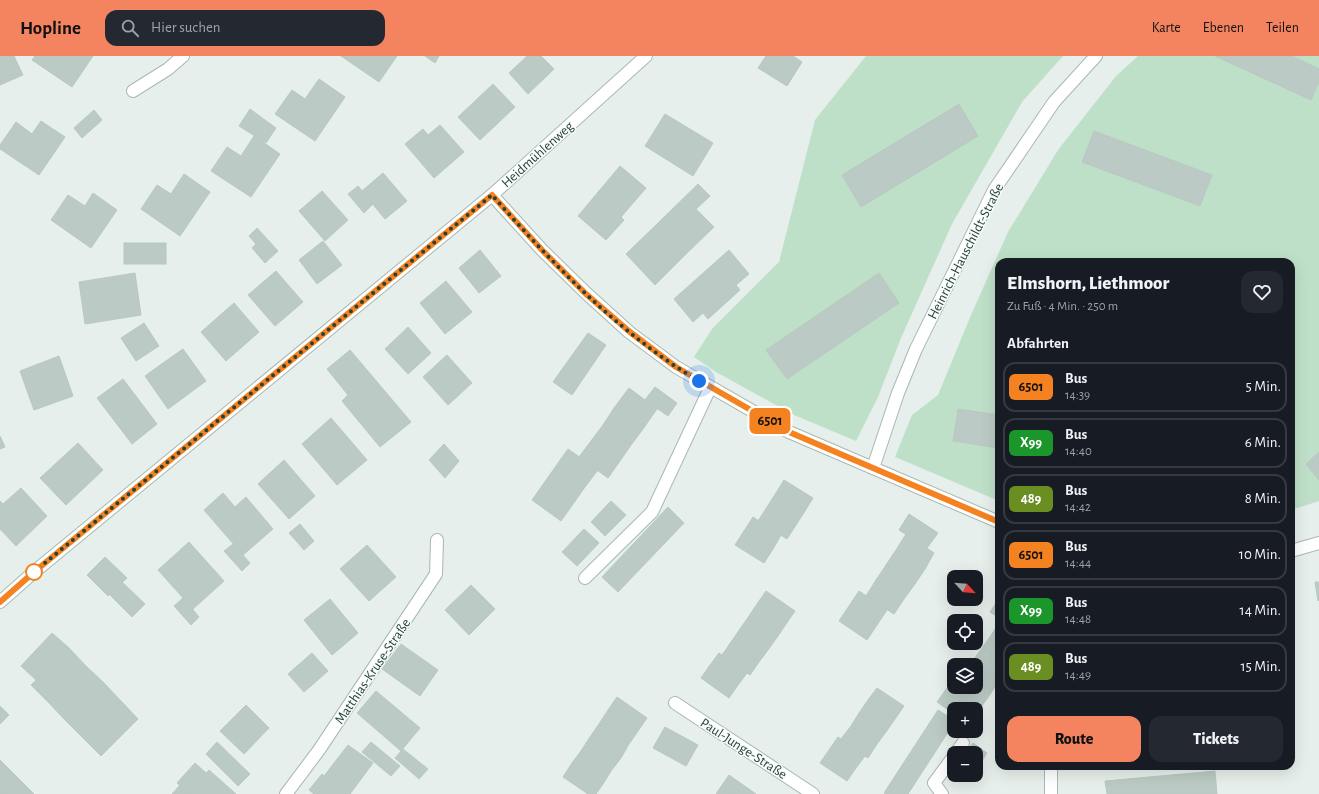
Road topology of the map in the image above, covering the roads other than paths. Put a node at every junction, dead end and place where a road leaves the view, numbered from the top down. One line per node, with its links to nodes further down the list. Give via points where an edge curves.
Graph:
1 (184, 56): 4 (street)
2 (646, 56): 5 (street, Heidmühlenweg)
3 (1096, 56): 7 (street, Heinrich-Hauschildt-Straße, via 1054,102 994,190 916,349)
4 (133, 91)
5 (492, 195): 6 (street, via 586,294 676,367); 13 (street, Heidmühlenweg)
6 (710, 388): 7 (street, via 789,432); 12 (street, via 652,512)
7 (873, 468): 8 (street)
8 (995, 520)
9 (437, 540): 17 (street, Matthias-Kruse-Straße, via 436,574 319,750)
10 (1319, 543): 11 (street)
11 (1295, 550)
12 (585, 578)
13 (0, 602)
14 (675, 703): 18 (street, Paul-Junge-Straße)
15 (947, 765): 19 (street, via 934,783)
16 (1051, 770): 20 (street)
17 (286, 794)
18 (813, 794)
19 (942, 794)
20 (1051, 794)

